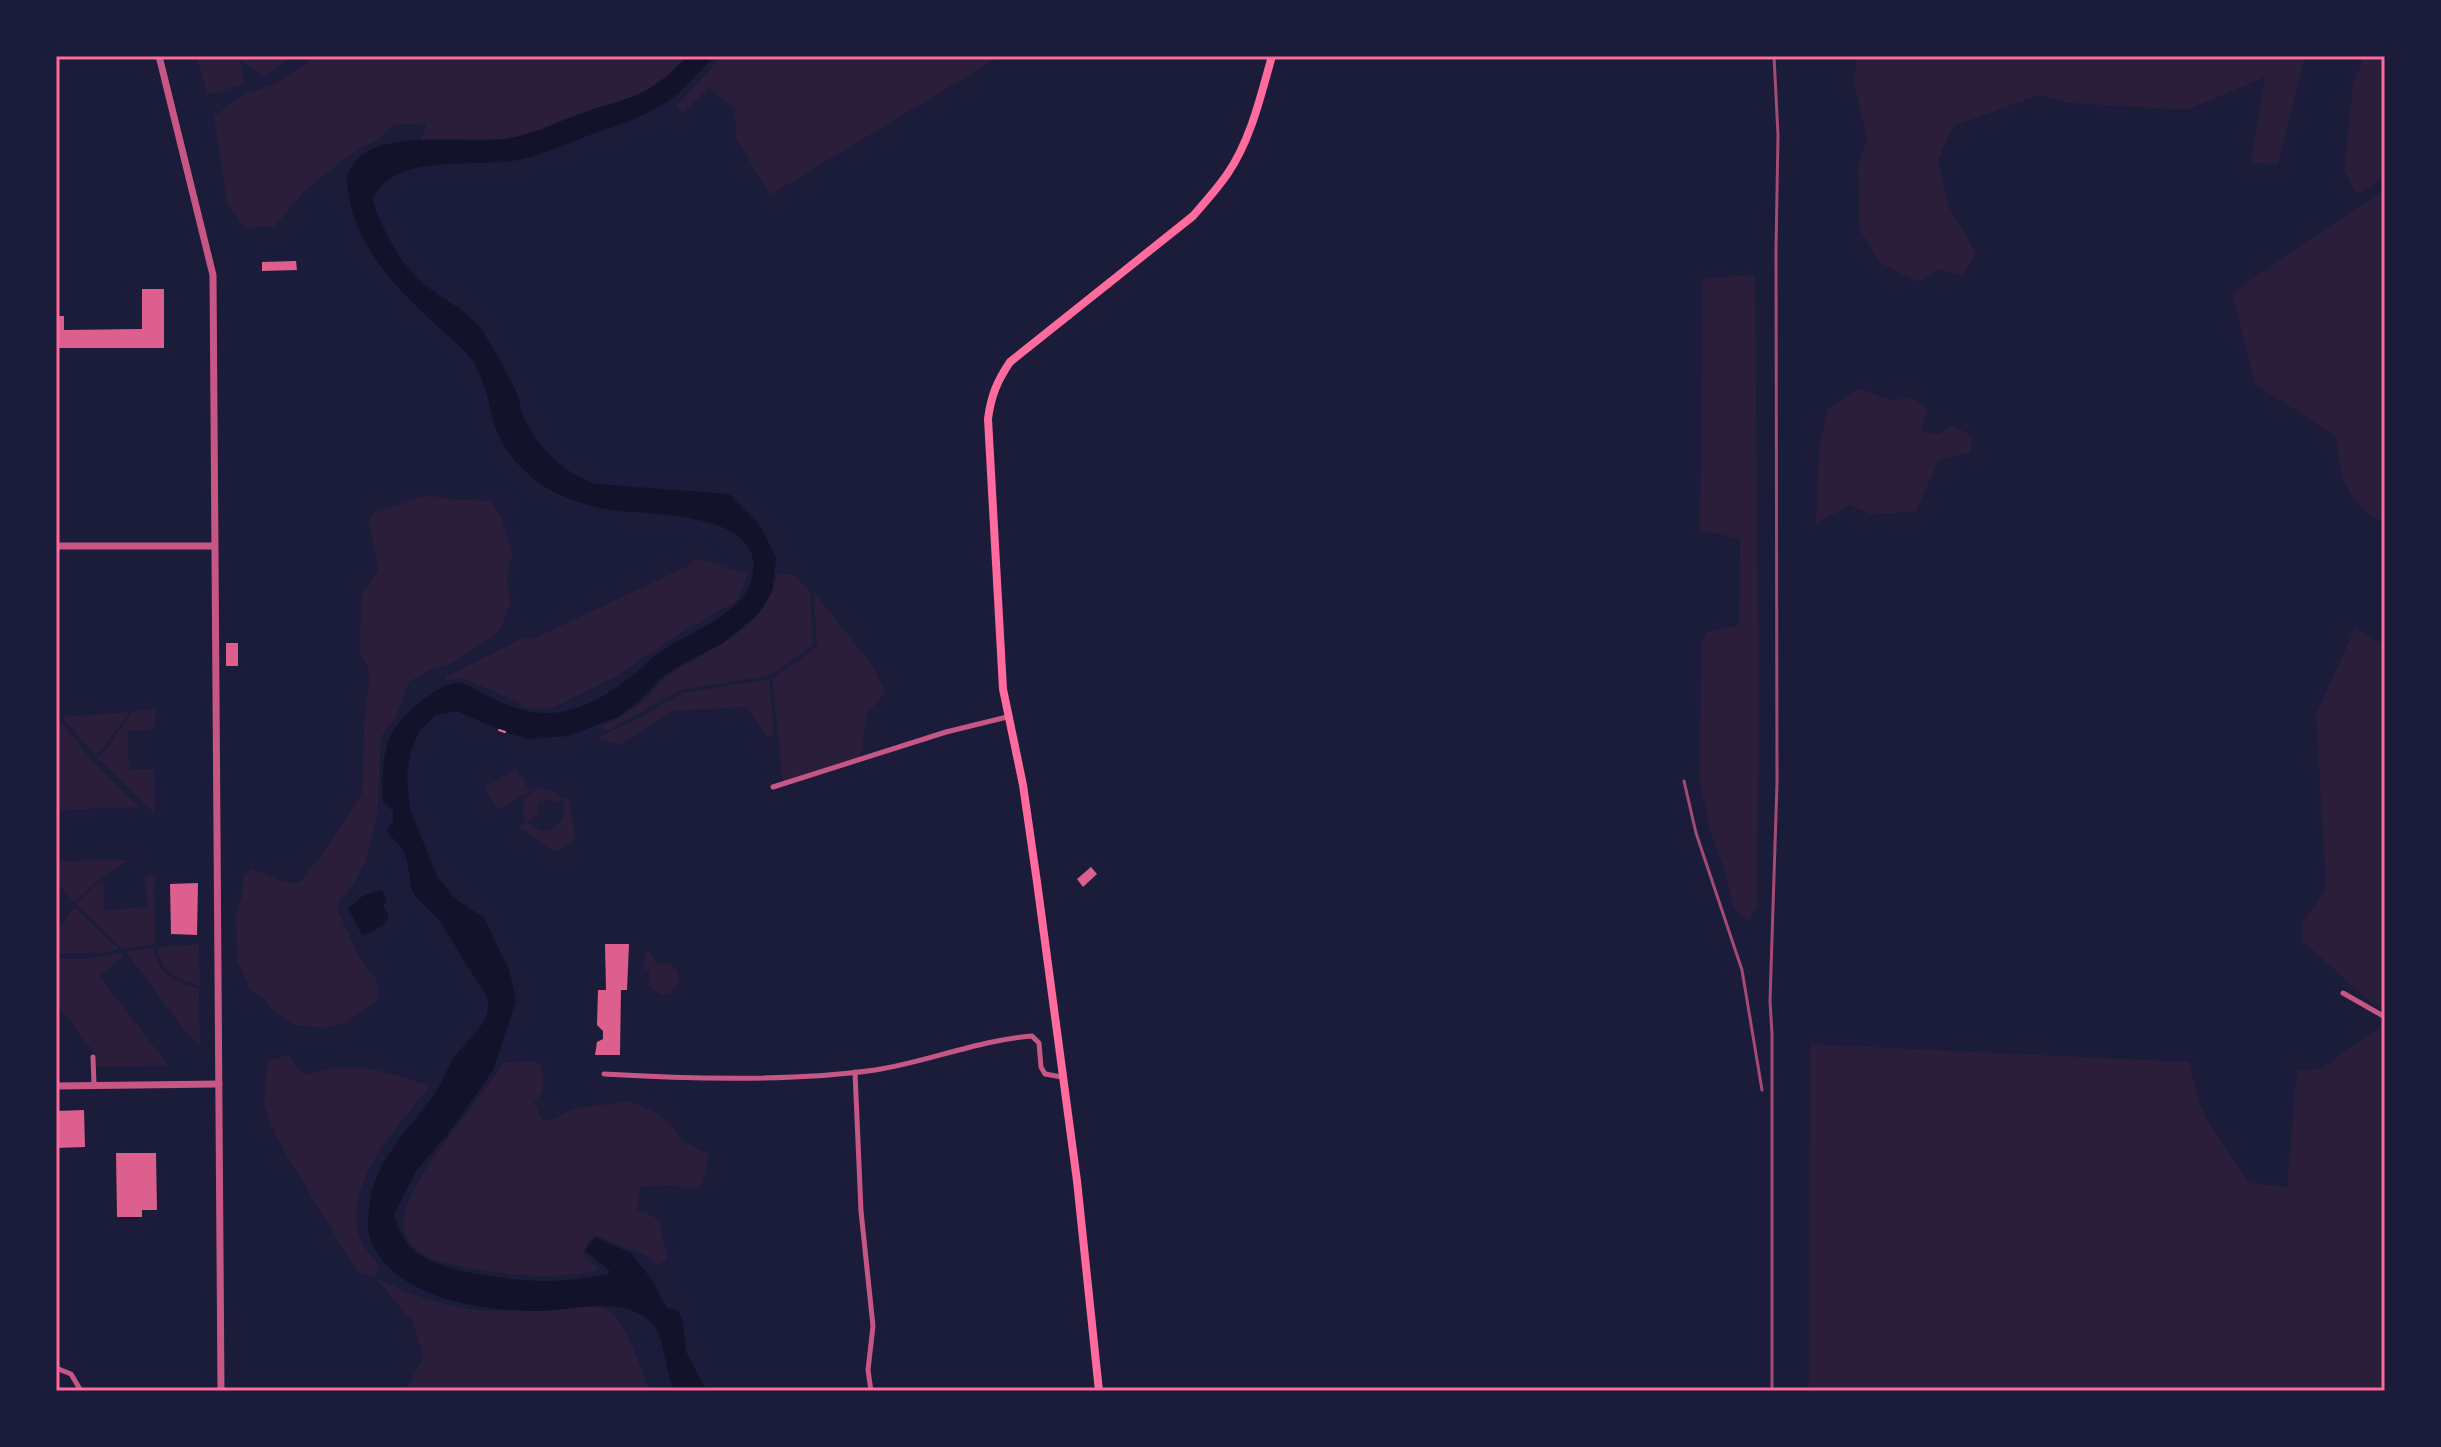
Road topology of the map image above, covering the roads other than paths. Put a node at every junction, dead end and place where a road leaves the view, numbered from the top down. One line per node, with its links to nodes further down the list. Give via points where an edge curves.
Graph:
1 (159, 56): 4 (street, via 213,275)
2 (1272, 56): 5 (main road, via 1230,170 1203,205 1028,346 998,379 988,419)
3 (56, 546): 4 (street)
4 (214, 546): 13 (street)
5 (1007, 717): 6 (street); 12 (main road, via 1023,785)
6 (773, 787)
7 (2343, 993): 8 (street)
8 (2385, 1017)
9 (93, 1057): 14 (street)
10 (855, 1072): 11 (street); 12 (street, via 1032,1036 1039,1043 1045,1074); 19 (street, via 873,1326)
11 (604, 1074)
12 (1062, 1077): 20 (main road)
13 (219, 1084): 14 (street); 18 (street)
14 (94, 1085): 15 (street)
15 (56, 1086)
16 (56, 1368): 17 (street, via 71,1374)
17 (81, 1391)
18 (221, 1391)
19 (871, 1391)
20 (1099, 1391)

